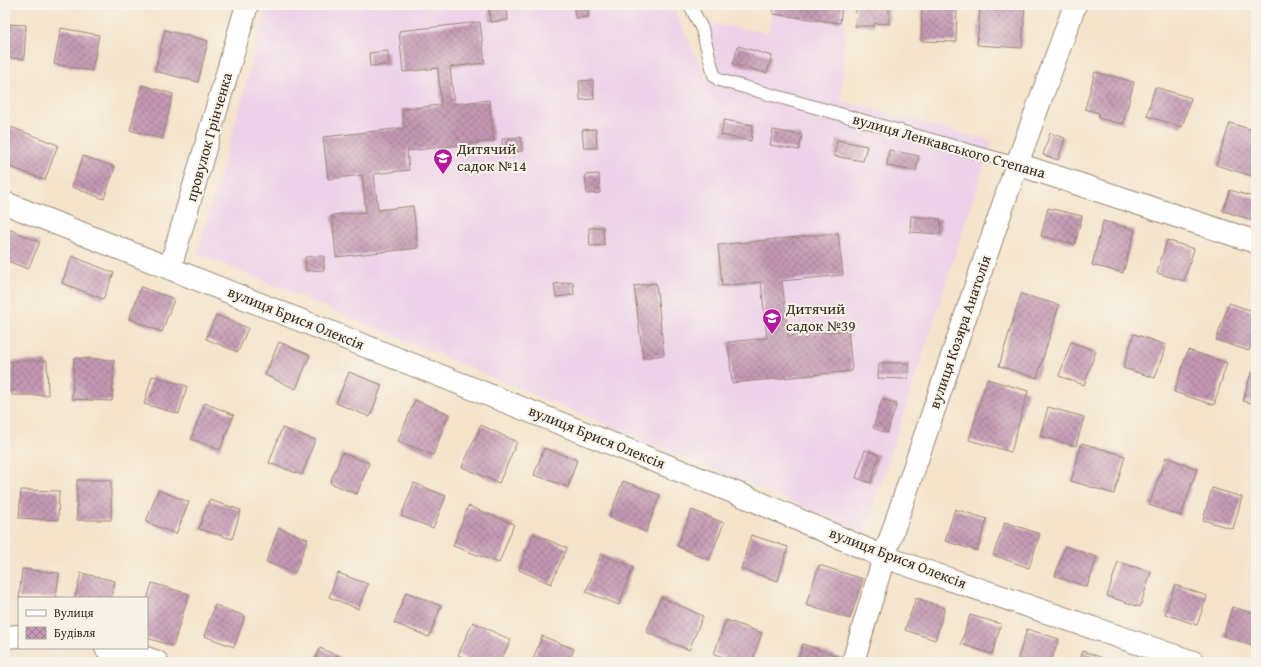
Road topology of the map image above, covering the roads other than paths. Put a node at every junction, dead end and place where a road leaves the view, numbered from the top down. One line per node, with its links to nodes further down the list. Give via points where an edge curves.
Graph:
1 (247, 5): 7 (street, провулок Грінченка)
2 (690, 5): 4 (lane, вулиця Ленкавського Степана, via 702,29 714,75 720,80)
3 (1075, 5): 4 (street, вулиця Козяра Анатолія)
4 (1017, 164): 6 (street, вулиця Ленкавського Степана); 8 (street, вулиця Козяра Анатолія)
5 (5, 203): 7 (street, вулиця Брися Олексія)
6 (1256, 242)
7 (170, 268): 8 (street, вулиця Брися Олексія, via 751,498)
8 (884, 557): 13 (street, вулиця Козяра Анатолія); 14 (street, вулиця Брися Олексія)
9 (5, 636): 10 (street)
10 (18, 636)
11 (113, 649): 12 (street, via 127,651)
12 (157, 662)
13 (853, 662)
14 (1193, 662)

